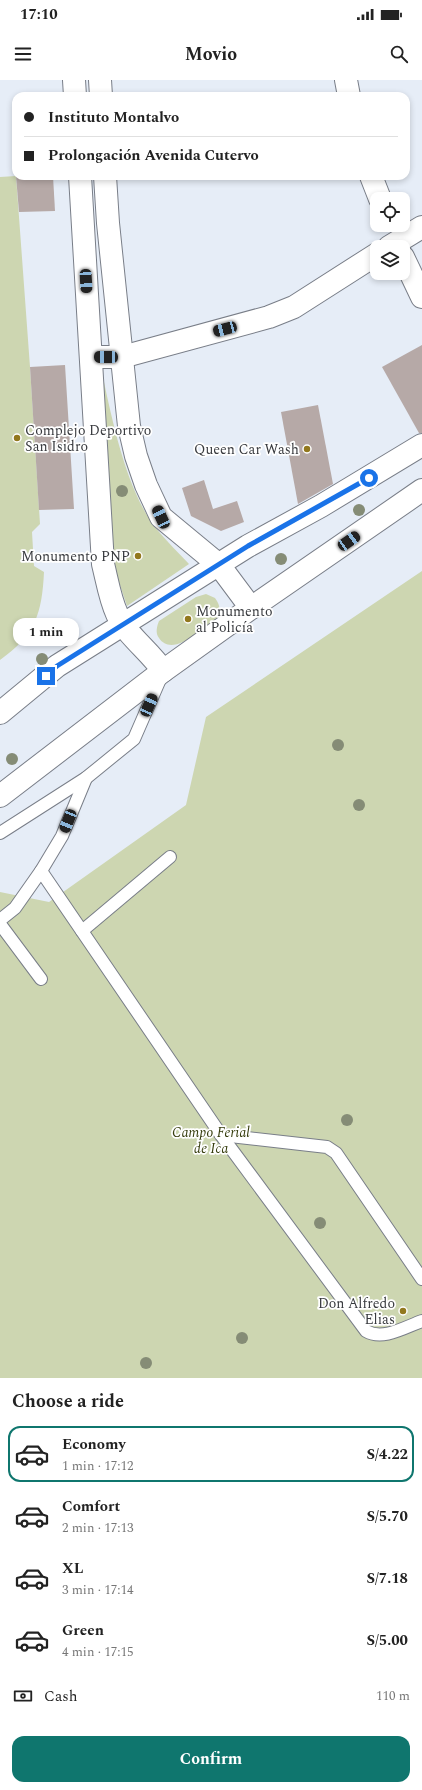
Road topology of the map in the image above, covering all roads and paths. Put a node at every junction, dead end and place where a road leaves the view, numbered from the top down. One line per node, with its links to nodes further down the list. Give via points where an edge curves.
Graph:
1 (74, 80): 4 (street)
2 (100, 80): 5 (street)
3 (346, 80): 6 (street)
4 (75, 92)
5 (100, 92)
6 (348, 92)
7 (80, 180): 16 (street)
8 (105, 180): 17 (street)
9 (373, 180): 10 (street)
10 (377, 192)
11 (422, 227): 12 (street)
12 (401, 240)
13 (370, 258): 17 (street, via 294,307 269,317)
14 (410, 273): 15 (street)
15 (422, 297)
16 (91, 357): 17 (street); 22 (street, via 103,564 117,614)
17 (122, 357): 20 (street, via 129,426 146,485 161,517)
18 (422, 445): 20 (street, via 382,471)
19 (422, 490): 21 (street)
20 (219, 564): 21 (street); 22 (street)
21 (251, 608): 23 (street)
22 (124, 626): 23 (street); 24 (street, via 57,666)
23 (163, 671): 25 (lane, via 134,739); 26 (street)
24 (0, 713)
25 (86, 778): 27 (lane); 29 (lane, via 62,836)
26 (0, 796)
27 (0, 833)
28 (170, 857): 32 (lane)
29 (41, 871): 30 (lane, via 15,908); 32 (lane)
30 (0, 920)
31 (0, 924): 33 (lane)
32 (82, 931): 34 (lane)
33 (40, 979)
34 (221, 1135): 35 (lane, via 327,1147 336,1153); 36 (lane, via 366,1331 373,1335 384,1335)
35 (422, 1279)
36 (422, 1321)

